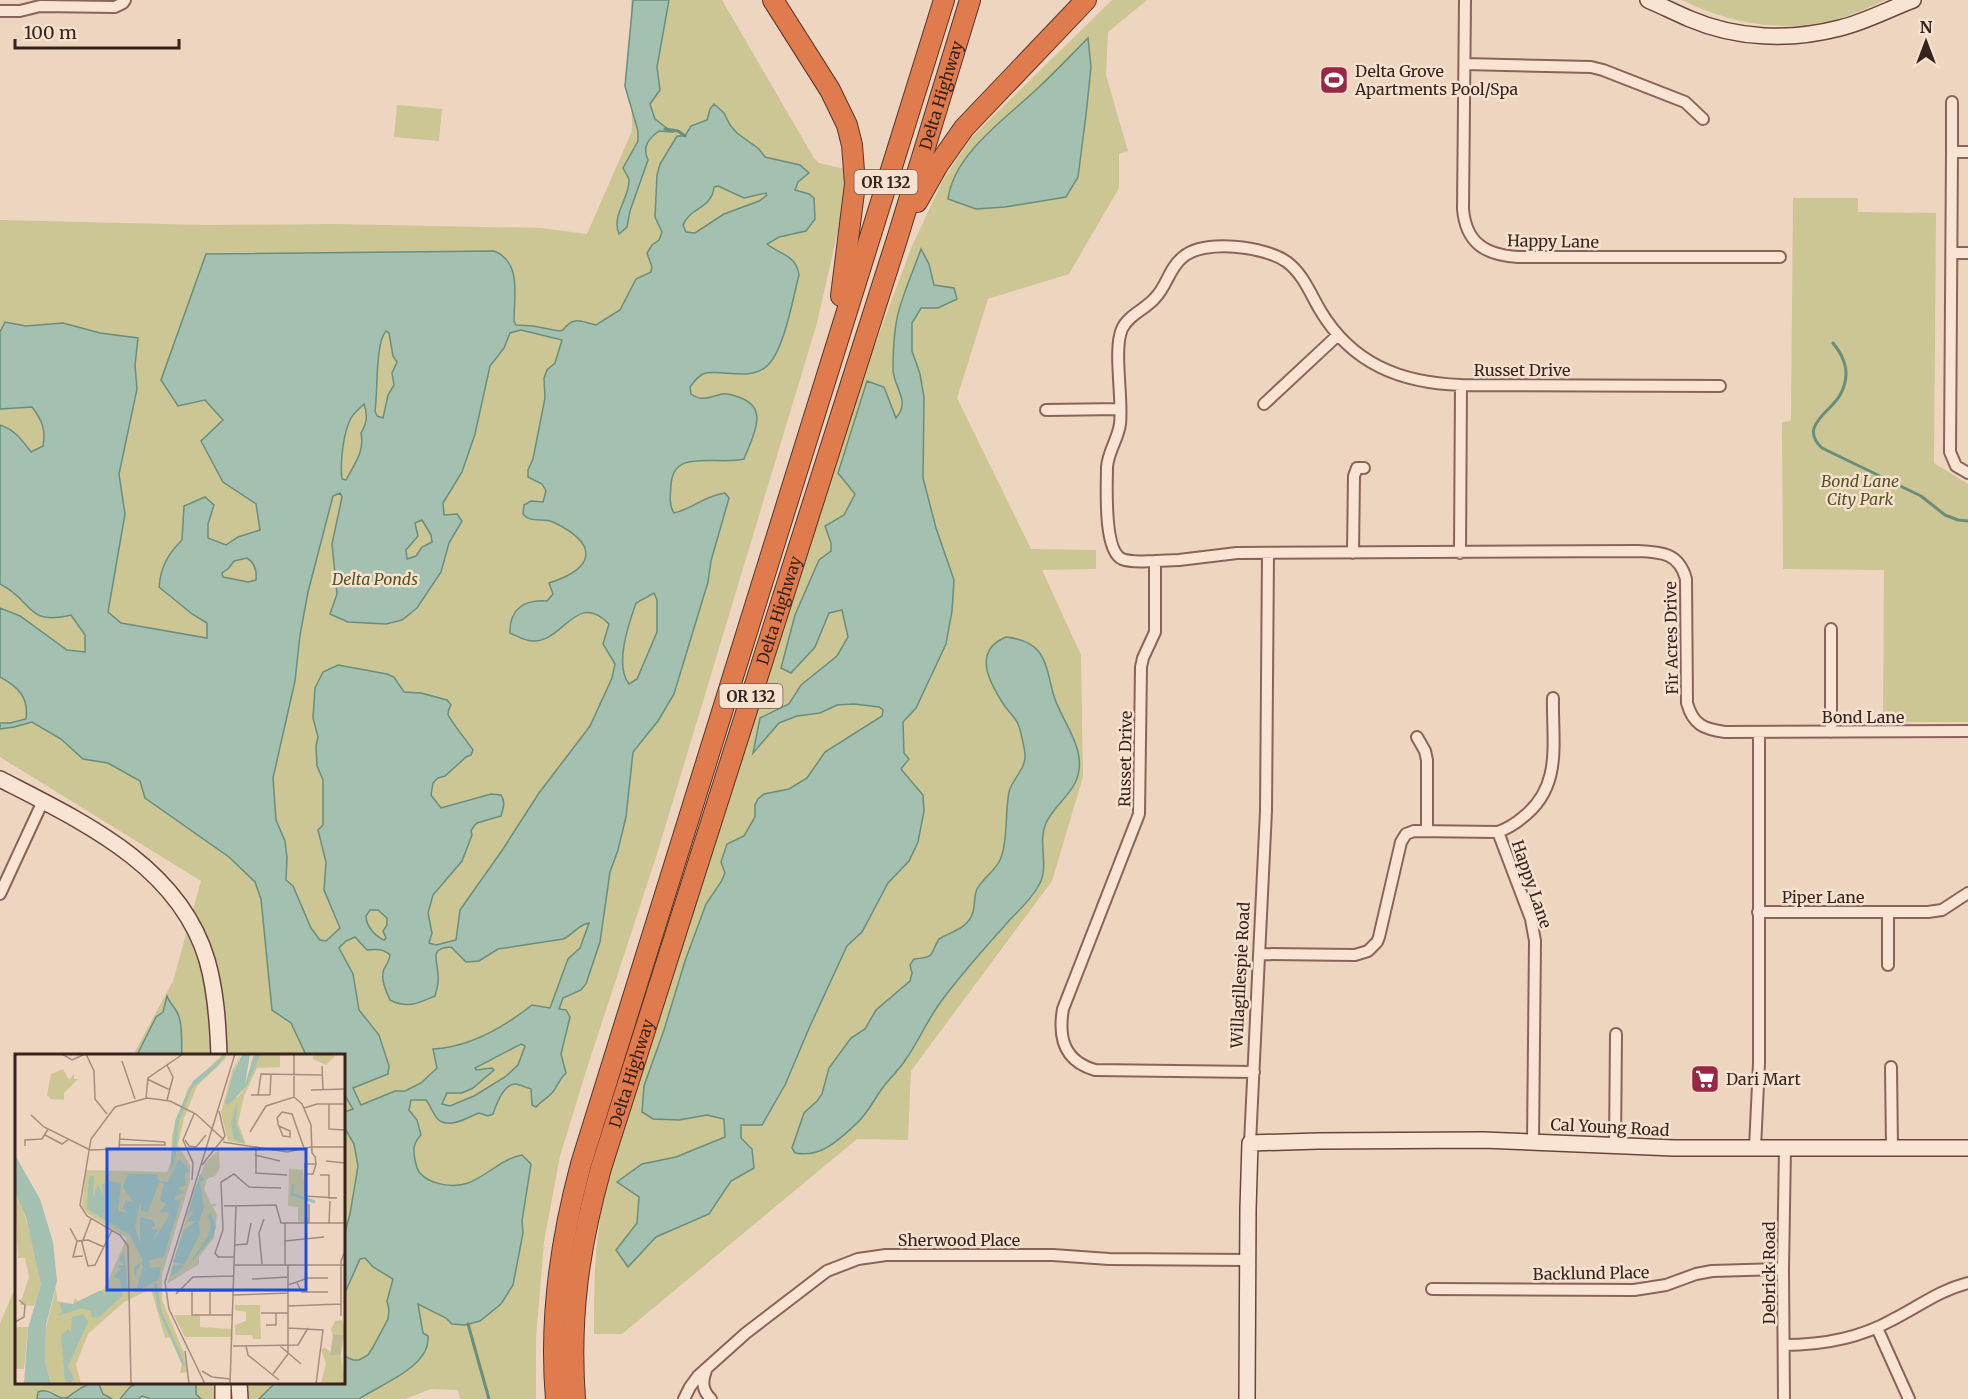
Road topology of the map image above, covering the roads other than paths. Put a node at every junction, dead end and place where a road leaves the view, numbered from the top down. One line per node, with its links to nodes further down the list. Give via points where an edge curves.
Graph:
1 (125, 0): 9 (street, via 115,7 40,6)
2 (773, 0): 20 (highway, via 831,90 852,145 855,184)
3 (944, 0): 20 (highway, Delta Highway / OR 132)
4 (970, 0): 15 (highway, Delta Highway / OR 132)
5 (1086, 0): 15 (highway, via 964,128)
6 (1465, 0): 10 (street, Happy Lane)
7 (1648, 0): 8 (main road, via 1714,28 1778,37 1841,28)
8 (1913, 0)
9 (0, 11)
10 (1465, 64): 12 (street, via 1604,70 1685,102); 18 (street, Happy Lane, via 1464,216 1469,235 1480,246 1498,255 1518,257)
11 (1952, 102): 13 (street)
12 (1703, 119)
13 (1952, 152): 14 (street); 17 (street)
14 (1968, 152)
15 (898, 236): 69 (highway, Delta Highway / OR 132, via 595,1190 573,1318)
16 (1968, 253): 17 (street)
17 (1952, 254): 27 (street, via 1950,452 1956,466)
18 (1780, 257)
19 (1338, 335): 21 (street, Russet Drive, via 1367,360 1391,373 1425,382); 23 (street); 24 (street, Russet Drive, via 1298,272 1279,256 1251,248 1197,249 1178,262 1159,294 1121,331)
20 (831, 366): 68 (highway, Delta Highway / OR 132, via 572,1198 556,1291)
21 (1461, 385): 22 (street, Russet Drive); 30 (street)
22 (1720, 386)
23 (1264, 404)
24 (1120, 409): 25 (street); 31 (street, Russet Drive, via 1119,430 1107,467 1110,541 1121,558)
25 (1046, 410)
26 (1364, 468): 29 (street, via 1357,468 1354,476)
27 (1968, 473)
28 (1268, 553): 29 (street, Fir Acres Drive); 31 (street, Fir Acres Drive); 46 (street, Willagillespie Road, via 1266,810)
29 (1353, 553): 30 (street, Fir Acres Drive)
30 (1460, 553): 35 (street, Fir Acres Drive, via 1638,551 1671,557 1686,579 1686,692 1690,713 1703,727)
31 (1155, 561): 51 (street, Russet Drive, via 1155,632 1141,667 1139,814 1064,1009 1062,1038 1077,1061 1095,1070)
32 (1831, 629): 36 (street)
33 (1552, 698): 41 (street, Happy Lane, via 1552,763 1547,790 1533,809)
34 (1968, 731): 36 (street, Bond Lane)
35 (1759, 732): 36 (street, Bond Lane); 44 (street)
36 (1831, 732)
37 (1417, 737): 40 (street, via 1427,760)
38 (0, 779): 39 (main road)
39 (43, 801): 43 (street); 49 (main road, via 138,861 179,902 207,959 216,1003)
40 (1427, 830): 41 (street); 46 (street, via 1410,831 1403,837 1379,937 1368,951 1347,955)
41 (1498, 832): 52 (street, Happy Lane, via 1535,939)
42 (1968, 893): 45 (street, Piper Lane, via 1942,910)
43 (0, 894)
44 (1758, 912): 45 (street, Piper Lane); 55 (street)
45 (1888, 912): 47 (street, Piper Lane)
46 (1259, 954): 51 (street, Willagillespie Road)
47 (1888, 965)
48 (1616, 1034): 54 (street)
49 (219, 1054)
50 (1891, 1067): 57 (street)
51 (1254, 1072): 53 (street, Willagillespie Road)
52 (1533, 1142): 53 (main road, Cal Young Road); 54 (main road, Cal Young Road)
53 (1250, 1143): 59 (main road, Willagillespie Road)
54 (1615, 1146): 55 (main road, Cal Young Road)
55 (1755, 1148): 56 (main road, Cal Young Road)
56 (1785, 1148): 57 (main road, Cal Young Road); 60 (street, Debrick Road)
57 (1892, 1148): 58 (main road, Cal Young Road)
58 (1968, 1148)
59 (1248, 1260): 65 (street, Sherwood Place, via 865,1258 821,1276); 72 (main road, Willagillespie Road)
60 (1783, 1269): 62 (street, Backlund Place, via 1712,1271 1634,1290); 64 (street, Debrick Road)
61 (1968, 1283): 63 (street, via 1942,1292)
62 (1432, 1289)
63 (1877, 1328): 64 (street, via 1830,1343); 74 (street)
64 (1784, 1345): 73 (street, Debrick Road)
65 (707, 1368): 70 (street, Sherwood Place, via 694,1380); 71 (street, via 703,1386)
66 (239, 1384): 67 (main road)
67 (240, 1399)
68 (556, 1399)
69 (575, 1399)
70 (684, 1399)
71 (711, 1399)
72 (1247, 1399)
73 (1784, 1399)
74 (1908, 1399)

